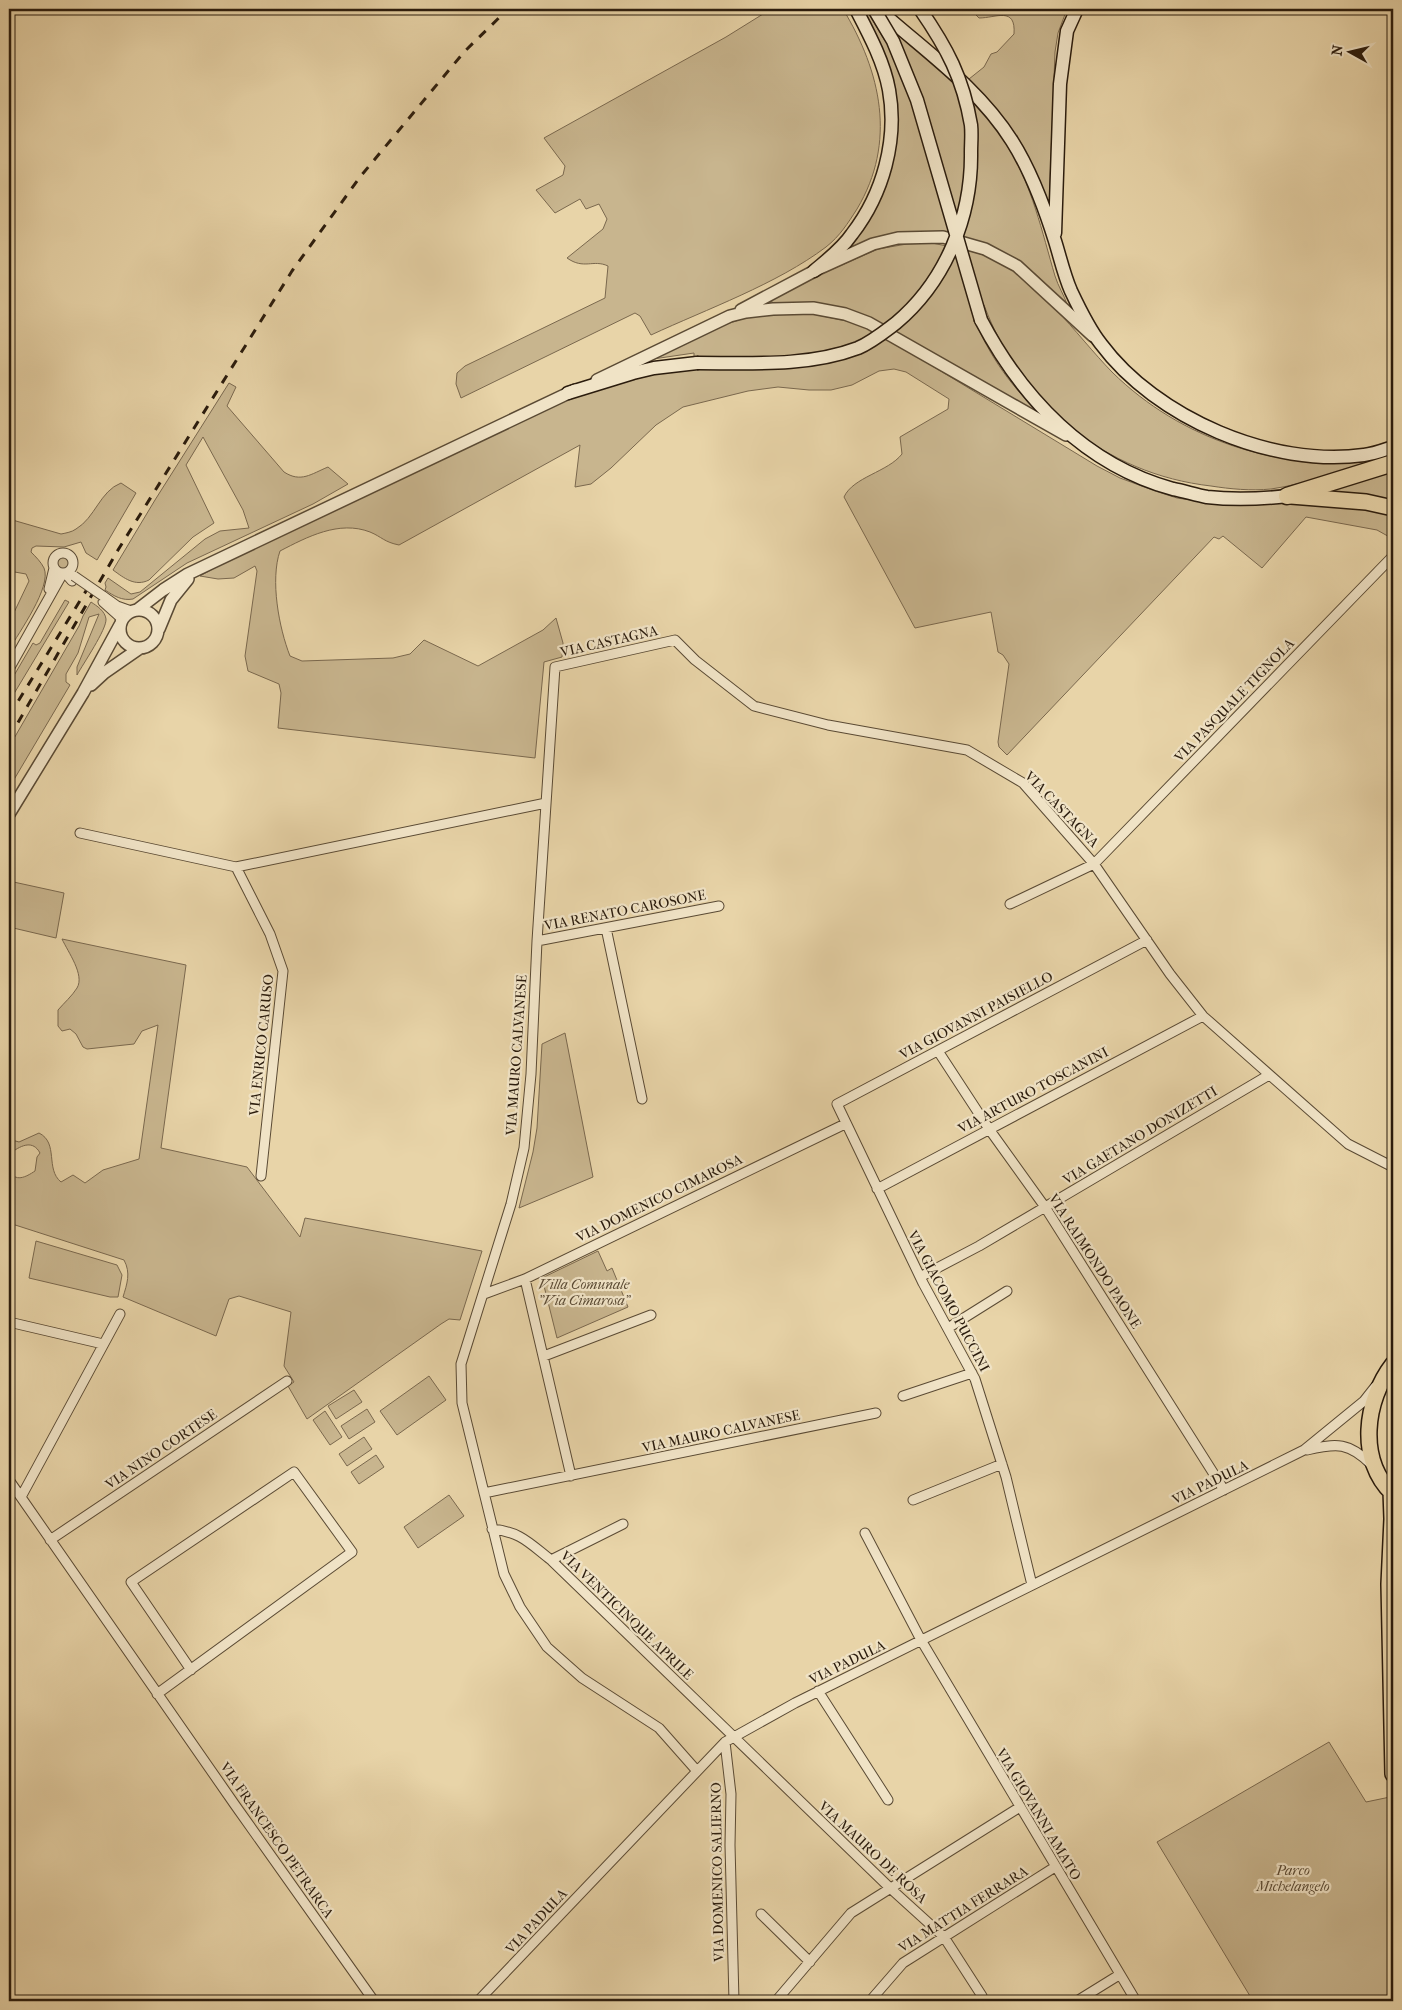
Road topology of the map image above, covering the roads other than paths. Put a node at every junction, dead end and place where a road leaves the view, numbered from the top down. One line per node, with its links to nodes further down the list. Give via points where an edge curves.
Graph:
1 (856, 9): 7 (main road, via 883,68 889,90 890,145 884,172 869,208 852,236)
2 (874, 9): 12 (main road, bridge, via 893,41 917,100 981,320 1007,364 1034,400)
3 (878, 9): 6 (main road, via 962,81 985,105 1012,141 1032,177)
4 (919, 9): 10 (main road, bridge, via 941,40 955,68 971,128 971,168 966,204 944,265 929,289 882,335 833,356 802,361 697,363)
5 (1077, 9): 6 (main road, via 1067,31 1060,84)
6 (1055, 240): 9 (main road, via 1071,290)
7 (814, 271): 8 (street); 9 (street, via 873,244 898,238 943,238 971,244 1017,266)
8 (730, 316): 10 (street); 12 (street, via 789,308 813,308 845,314 869,323)
9 (1100, 342): 13 (main road, via 1120,365 1166,404 1212,430 1247,444 1292,454 1328,457 1365,455)
10 (629, 370): 11 (main road)
11 (568, 394): 18 (street)
12 (1081, 443): 15 (main road, via 1119,468 1184,491 1227,498)
13 (1393, 447)
14 (1393, 464): 15 (highway)
15 (1287, 496): 16 (main road, via 1366,502)
16 (1393, 508)
17 (1393, 556): 31 (street, VIA PASQUALE TIGNOLA)
18 (204, 567): 21 (street, via 163,590); 22 (street, via 177,591 164,613)
19 (54, 568): 20 (street); 20 (street, via 54,558 63,554 71,559); 24 (street, via 49,589)
20 (69, 575): 21 (street, bridge, via 121,608); 26 (street)
21 (128, 616): 22 (street, via 143,610 154,616); 23 (street, via 121,636 129,645); 27 (street)
22 (158, 633): 23 (street, via 152,644)
23 (140, 648): 27 (street, via 104,673)
24 (9, 659)
25 (555, 667): 28 (street, VIA MAURO CALVANESE); 31 (street, VIA CASTAGNA, via 675,640 694,660 754,706 828,725 967,750 1023,784)
26 (9, 669)
27 (83, 693): 29 (street)
28 (546, 803): 32 (street); 37 (street, VIA MAURO CALVANESE)
29 (9, 814)
30 (80, 833): 32 (street)
31 (1094, 864): 33 (street); 36 (street, VIA CASTAGNA)
32 (236, 867): 45 (street, VIA ENRICO CARUSO, via 270,934 283,972)
33 (1010, 904)
34 (718, 906): 35 (street, VIA RENATO CAROSONE)
35 (606, 928): 37 (street, VIA RENATO CAROSONE); 41 (street)
36 (1146, 940): 38 (street, VIA CASTAGNA); 39 (street, VIA GIOVANNI PAISIELLO)
37 (538, 941): 51 (street, VIA MAURO CALVANESE, via 532,1074 524,1148)
38 (1203, 1016): 40 (street, VIA CASTAGNA); 43 (street, VIA ARTURO TOSCANINI)
39 (938, 1051): 42 (street, VIA GIOVANNI PAISIELLO, via 837,1104); 43 (street, VIA RAIMONDO PAONE)
40 (1268, 1075): 44 (street, VIA CASTAGNA, via 1348,1144); 47 (street, VIA GAETANO DONIZETTI)
41 (642, 1099)
42 (845, 1124): 46 (street, VIA GIACOMO PUCCINI); 49 (street, VIA DOMENICO CIMAROSA)
43 (989, 1129): 46 (street, VIA ARTURO TOSCANINI); 47 (street, VIA RAIMONDO PAONE)
44 (1393, 1167)
45 (261, 1176)
46 (877, 1189): 48 (street, VIA GIACOMO PUCCINI)
47 (1045, 1207): 48 (street, VIA GAETANO DONIZETTI); 68 (street, VIA RAIMONDO PAONE)
48 (920, 1277): 55 (street, VIA GIACOMO PUCCINI)
49 (525, 1279): 51 (street, VIA DOMENICO CIMAROSA); 57 (street)
50 (1008, 1291): 55 (street)
51 (484, 1294): 69 (street, VIA MAURO CALVANESE, via 461,1364 462,1403)
52 (120, 1314): 56 (street)
53 (651, 1315): 57 (street)
54 (9, 1322): 56 (street)
55 (948, 1328): 59 (street, VIA GIACOMO PUCCINI)
56 (103, 1344): 71 (street)
57 (544, 1356): 66 (street)
58 (1390, 1369): 63 (street, VIA PADULA, via 1364,1401); 65 (main road, via 1374,1402 1369,1422)
59 (972, 1373): 61 (street); 64 (street, VIA GIACOMO PUCCINI)
60 (287, 1381): 76 (street, VIA NINO CORTESE)
61 (902, 1396)
62 (876, 1412): 66 (street, VIA MAURO CALVANESE)
63 (1304, 1450): 65 (street, VIA PADULA, via 1337,1444); 68 (street, VIA PADULA)
64 (1002, 1464): 72 (street); 78 (street, VIA GIACOMO PUCCINI)
65 (1373, 1466): 70 (main road)
66 (571, 1476): 69 (street, VIA MAURO CALVANESE)
67 (9, 1480): 71 (street, VIA FRANCESCO PETRARCA)
68 (1224, 1490): 78 (street, VIA PADULA)
69 (484, 1493): 74 (street, VIA MAURO CALVANESE)
70 (1392, 1493): 85 (main road, via 1389,1584)
71 (21, 1497): 76 (street, VIA FRANCESCO PETRARCA)
72 (913, 1500)
73 (623, 1524): 77 (street)
74 (492, 1529): 77 (street, VIA VENTICINQUE APRILE, via 519,1535); 84 (street, VIA MAURO CALVANESE, via 504,1574 520,1607 547,1647 582,1678 659,1728)
75 (865, 1533): 79 (street, VIA GIOVANNI AMATO)
76 (50, 1540): 82 (street, VIA FRANCESCO PETRARCA)
77 (551, 1560): 83 (street, VIA VENTICINQUE APRILE)
78 (1032, 1585): 79 (street, VIA PADULA)
79 (921, 1640): 81 (street, VIA PADULA); 87 (street, VIA GIOVANNI AMATO)
80 (191, 1670): 80 (street, via 131,1582 294,1472 352,1552); 82 (street)
81 (818, 1691): 83 (street, VIA PADULA); 86 (street)
82 (157, 1694): 95 (street, VIA FRANCESCO PETRARCA)
83 (729, 1740): 84 (street, VIA PADULA); 89 (street, VIA MAURO DE ROSA); 97 (street, VIA DOMENICO SALIERNO)
84 (697, 1771): 96 (street, VIA PADULA)
85 (1393, 1774)
86 (888, 1800)
87 (1020, 1808): 88 (street, VIA GIOVANNI AMATO); 89 (street)
88 (1055, 1867): 91 (street, VIA MATTIA FERRARA); 93 (street, VIA GIOVANNI AMATO)
89 (890, 1888): 91 (street, VIA MAURO DE ROSA); 92 (street, via 851,1913)
90 (761, 1914): 92 (street)
91 (944, 1937): 94 (street, VIA MAURO DE ROSA); 99 (street, VIA MATTIA FERRARA, via 903,1962)
92 (810, 1962): 98 (street)
93 (1119, 1975): 100 (street); 101 (street, VIA GIOVANNI AMATO)
94 (982, 1996)
95 (374, 2001)
96 (478, 2001)
97 (734, 2001)
98 (776, 2001)
99 (870, 2001)
100 (1077, 2001)
101 (1136, 2001)

